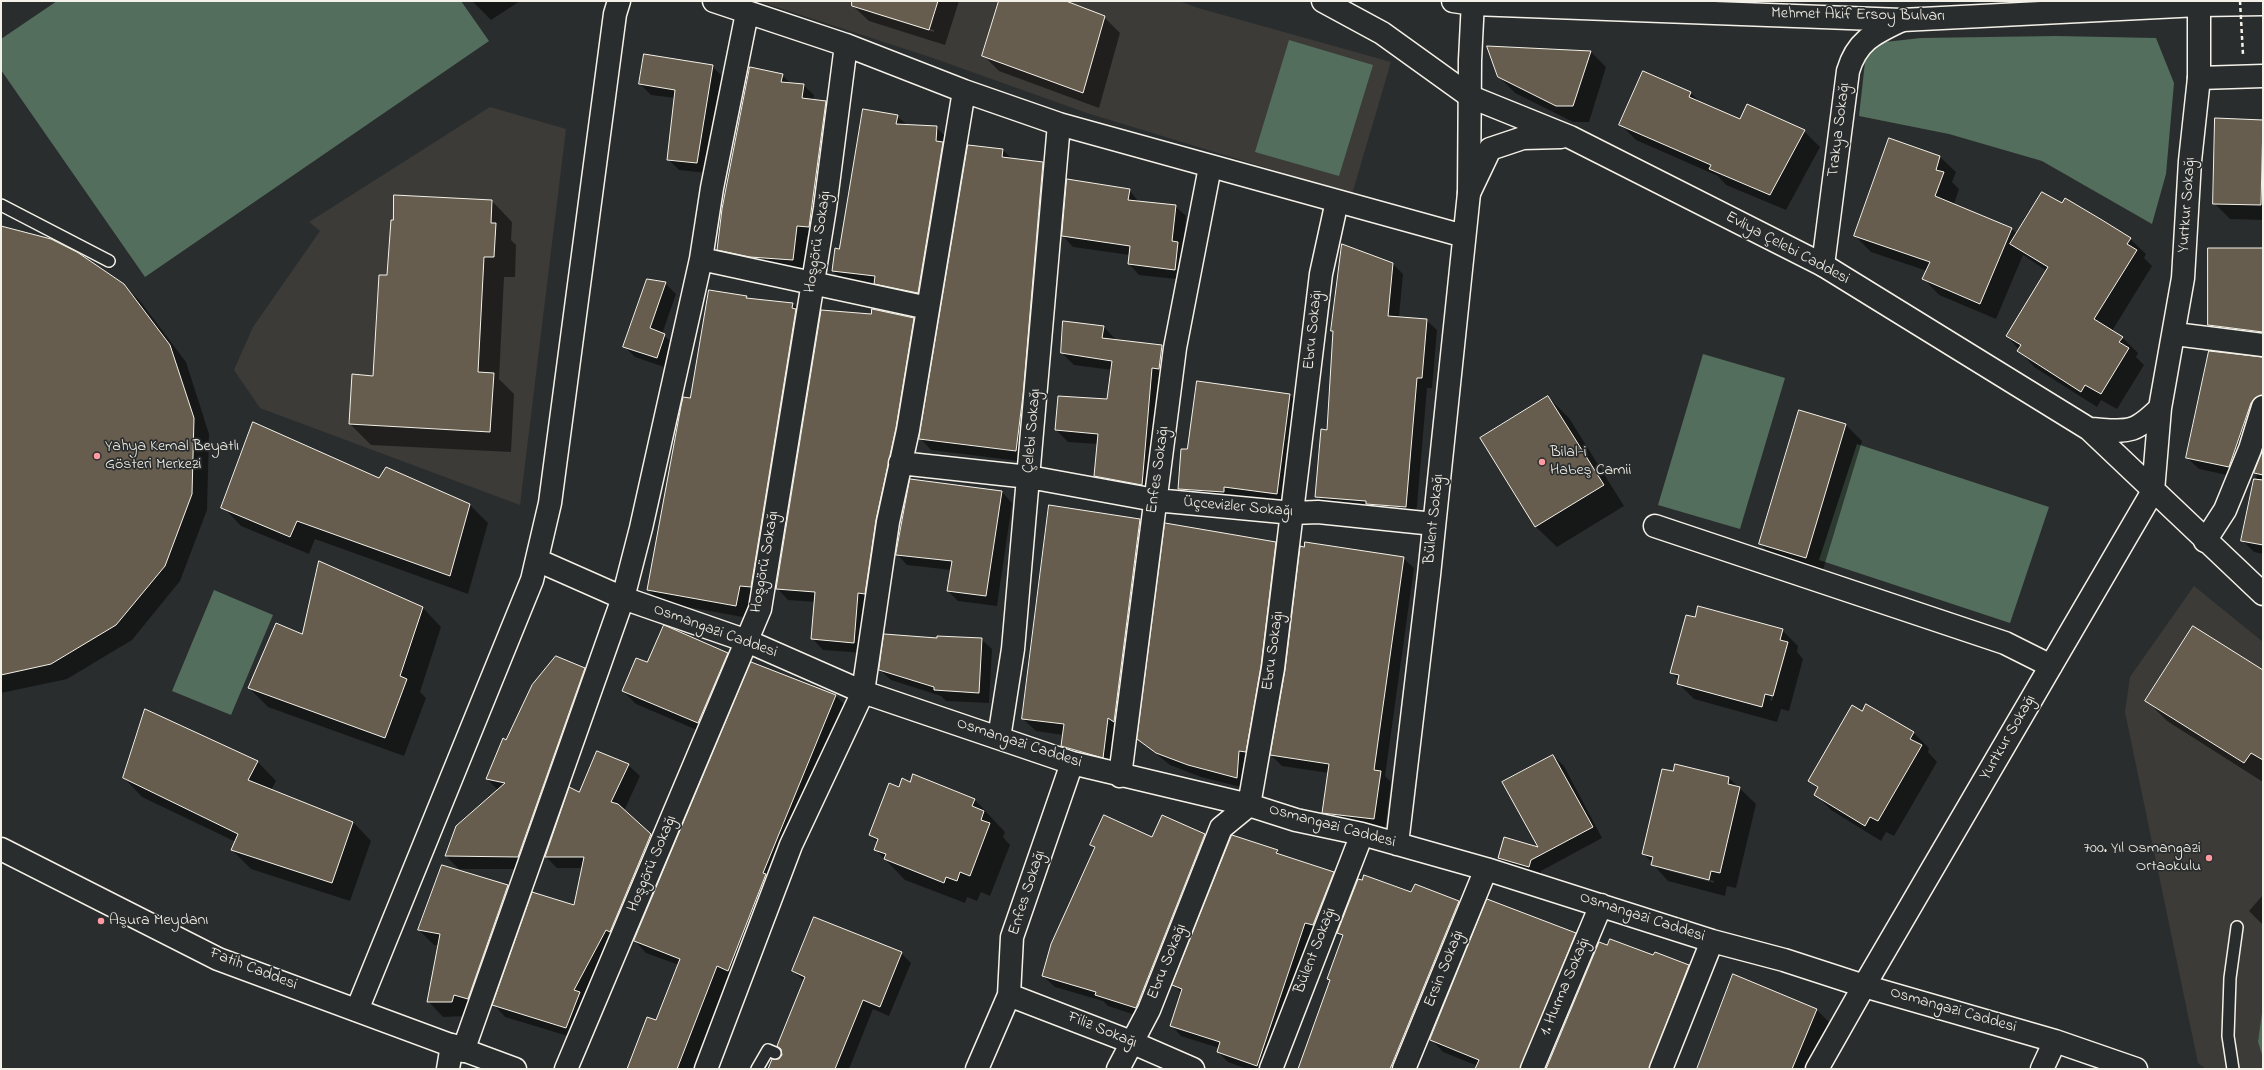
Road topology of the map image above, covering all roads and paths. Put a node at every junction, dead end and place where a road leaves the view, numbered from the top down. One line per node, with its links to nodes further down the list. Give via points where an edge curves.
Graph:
1 (619, 1): 41 (street, via 614,22 550,503)
2 (714, 1): 8 (street)
3 (1323, 1): 15 (street, Evliya Çelebi Caddesi, via 1382,34)
4 (2240, 1): 11 (path, bridge)
5 (1466, 2): 9 (street, Mehmet Akif Ersoy Bulvarı); 15 (street)
6 (2198, 3): 7 (street, Mehmet Akif Ersoy Bulvarı); 9 (street, Mehmet Akif Ersoy Bulvarı); 13 (street, Yurtkur Sokağı)
7 (2263, 4)
8 (747, 13): 10 (street); 23 (street, via 712,188)
9 (1902, 20): 25 (street, Trakya Sokağı, via 1865,39 1852,59 1848,71)
10 (846, 45): 14 (street); 26 (street, Hoşgörü Sokağı, via 825,208)
11 (2243, 55)
12 (2263, 76): 13 (street)
13 (2199, 78): 28 (street, Yurtkur Sokağı, via 2190,161 2183,278)
14 (964, 91): 16 (street); 27 (street)
15 (1471, 97): 17 (street, Evliya Çelebi Caddesi); 19 (street)
16 (1058, 124): 18 (street); 34 (street, Çelebi Sokağı)
17 (1570, 137): 19 (street, via 1523,138 1490,149); 25 (street, Evliya Çelebi Caddesi)
18 (1210, 167): 20 (street); 36 (street, Enfes Sokağı, via 1175,348)
19 (1469, 193): 22 (street, Bülent Sokağı)
20 (1337, 201): 22 (street); 37 (street, Ebru Sokağı, via 1321,274)
21 (1, 205): 24 (lane)
22 (1464, 236): 38 (street, Bülent Sokağı)
23 (701, 259): 26 (street); 43 (street)
24 (109, 261)
25 (1823, 265): 32 (street, Evliya Çelebi Caddesi)
26 (812, 283): 27 (street); 44 (street, Hoşgörü Sokağı, via 760,609)
27 (928, 308): 33 (street, via 908,430)
28 (2175, 334): 29 (street); 31 (street, Yurtkur Sokağı)
29 (2263, 346)
30 (2263, 407): 40 (street, via 2250,449 2225,510)
31 (2160, 408): 32 (street, Evliya Çelebi Caddesi, via 2143,425 2128,431); 35 (street)
32 (2089, 429): 35 (street, Evliya Çelebi Caddesi)
33 (900, 463): 34 (street, Üçcevizler Sokağı); 46 (street, via 888,522)
34 (1029, 477): 36 (street, Üçcevizler Sokağı); 47 (street, Çelebi Sokağı, via 1013,649)
35 (2153, 491): 40 (street, Evliya Çelebi Caddesi); 45 (street, Yurtkur Sokağı)
36 (1155, 500): 37 (street, Üçcevizler Sokağı); 49 (street, Enfes Sokağı)
37 (1292, 513): 38 (street, Üçcevizler Sokağı, via 1318,512); 50 (street, Ebru Sokağı, via 1273,668)
38 (1434, 524): 52 (street, Bülent Sokağı)
39 (1656, 526): 45 (street, via 2005,643)
40 (2205, 541): 42 (street, Evliya Çelebi Caddesi)
41 (537, 560): 43 (street, Osmangazi Caddesi); 60 (street, via 532,580)
42 (2263, 594)
43 (623, 598): 44 (street, Osmangazi Caddesi); 64 (street)
44 (747, 641): 46 (street, Osmangazi Caddesi); 67 (street, Hoşgörü Sokağı)
45 (2051, 666): 58 (street, Yurtkur Sokağı)
46 (863, 692): 47 (street, Osmangazi Caddesi); 68 (street, via 791,845)
47 (999, 738): 48 (street, Osmangazi Caddesi)
48 (1072, 763): 49 (street, Osmangazi Caddesi); 59 (street, Enfes Sokağı, via 1012,938)
49 (1120, 776): 50 (street, Osmangazi Caddesi)
50 (1249, 805): 51 (street, Osmangazi Caddesi, via 1296,820); 62 (street, Ebru Sokağı, via 1221,828 1149,1010)
51 (1362, 834): 52 (street, Osmangazi Caddesi); 73 (street, Bülent Sokağı)
52 (1397, 844): 54 (street, Osmangazi Caddesi)
53 (1, 849): 60 (street, Fatih Caddesi, via 218,959)
54 (1486, 869): 55 (street, Osmangazi Caddesi); 74 (street, Ersin Sokağı)
55 (1601, 905): 57 (street, Osmangazi Caddesi); 75 (street, 1. Hurma Sokağı)
56 (2237, 927): 80 (lane, via 2230,978 2228,1036)
57 (1712, 941): 58 (street, Osmangazi Caddesi, via 1784,960); 76 (street)
58 (1864, 986): 61 (street, Osmangazi Caddesi); 77 (street, Yurtkur Sokağı)
59 (1009, 995): 62 (street, Filiz Sokağı); 70 (street, Enfes Sokağı)
60 (357, 1010): 64 (street, Fatih Caddesi)
61 (2055, 1041): 78 (street); 79 (street, Osmangazi Caddesi)
62 (1131, 1042): 71 (street, Ebru Sokağı); 72 (street, Filiz Sokağı)
63 (775, 1053): 69 (lane, via 768,1050)
64 (471, 1056): 65 (street); 66 (street, Fatih Caddesi)
65 (448, 1069)
66 (515, 1069)
67 (566, 1069)
68 (706, 1069)
69 (757, 1069)
70 (978, 1069)
71 (1118, 1069)
72 (1193, 1069)
73 (1271, 1069)
74 (1404, 1069)
75 (1532, 1069)
76 (1661, 1069)
77 (1818, 1069)
78 (2042, 1069)
79 (2136, 1069)
80 (2233, 1069)

